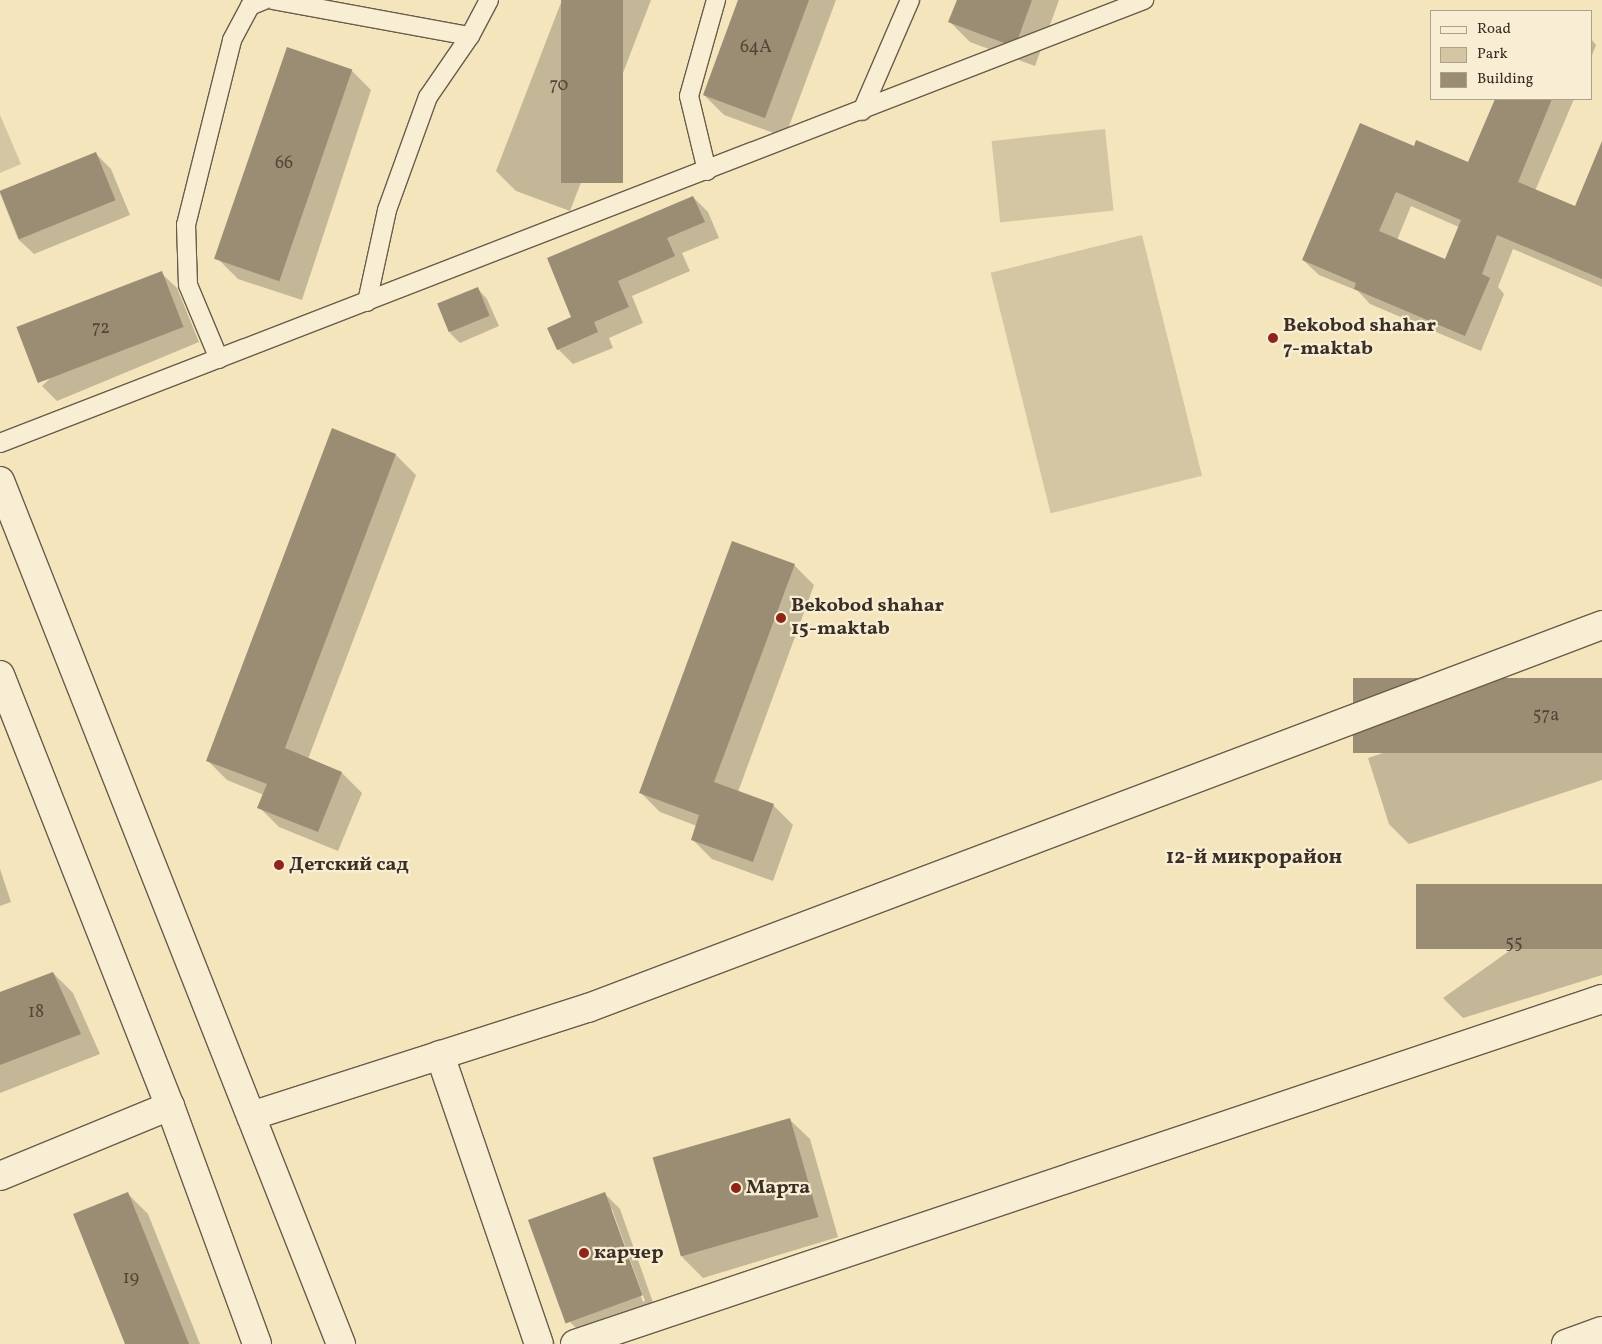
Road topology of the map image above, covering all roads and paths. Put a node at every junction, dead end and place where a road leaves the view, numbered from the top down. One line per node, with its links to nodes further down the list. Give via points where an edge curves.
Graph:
1 (264, 0): 12 (lane, via 250,6 232,40 186,226 188,285)
2 (273, 0): 8 (lane)
3 (489, 0): 8 (lane)
4 (716, 0): 10 (lane, via 689,96)
5 (910, 0): 9 (lane)
6 (1144, 0): 7 (lane)
7 (1111, 7): 9 (lane)
8 (470, 36): 11 (lane, via 428,97 387,210)
9 (862, 111): 10 (lane)
10 (706, 171): 11 (lane)
11 (366, 302): 12 (lane)
12 (219, 359): 13 (lane)
13 (0, 443)
14 (0, 482): 20 (street)
15 (1602, 625): 18 (street, via 588,1008)
16 (0, 675): 19 (street)
17 (1602, 999): 26 (street)
18 (440, 1055): 20 (street); 25 (street)
19 (170, 1106): 21 (street); 23 (street)
20 (251, 1116): 24 (street)
21 (0, 1176)
22 (1602, 1331): 27 (street)
23 (257, 1344)
24 (341, 1344)
25 (539, 1344)
26 (576, 1344)
27 (1566, 1344)

